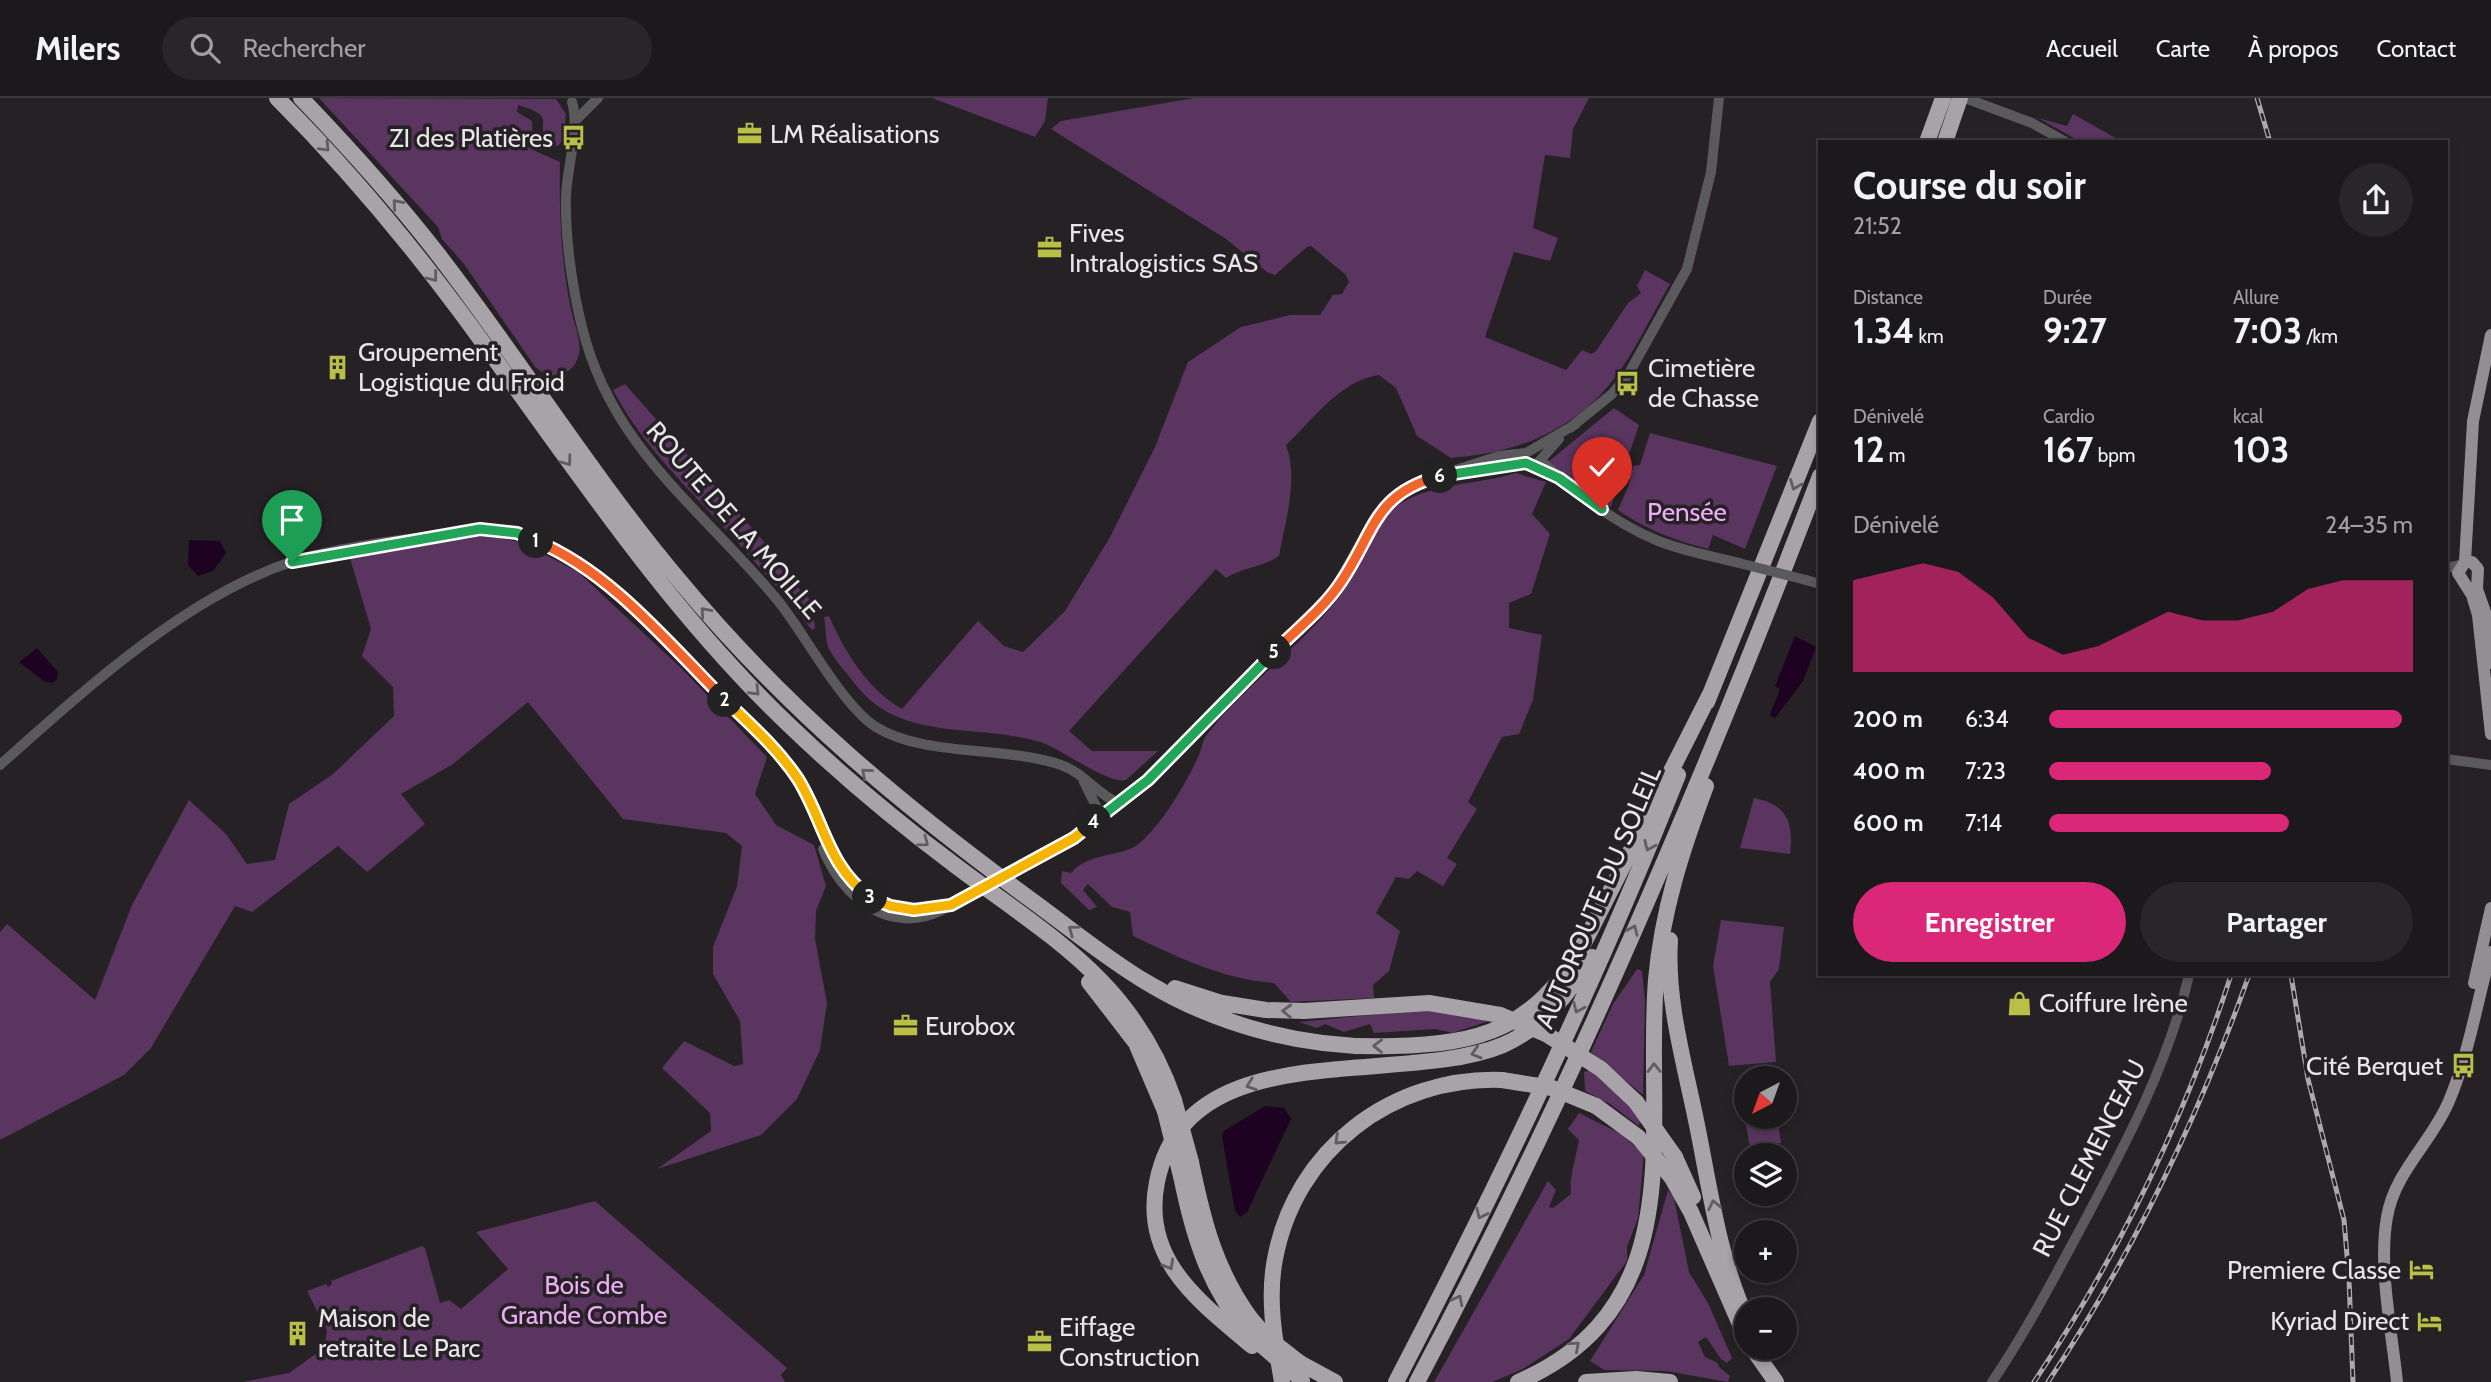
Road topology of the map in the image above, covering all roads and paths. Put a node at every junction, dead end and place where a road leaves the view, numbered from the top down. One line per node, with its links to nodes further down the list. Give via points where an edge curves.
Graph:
1 (277, 98): 42 (highway, one-way to 42, via 351,176 420,259 603,511 692,623 765,701 873,801 1054,937 1106,984 1149,1042)
2 (301, 98): 39 (highway, one-way to 2, via 883,788 738,649 647,541 437,253)
3 (1719, 98): 15 (street, via 1712,172 1688,269 1628,375 1612,394)
4 (1960, 98): 11 (highway)
5 (1965, 98): 12 (street)
6 (570, 100): 7 (street, via 583,105); 9 (street, ROUTE DE LA MOILLE)
7 (596, 100): 9 (street)
8 (1942, 100): 10 (highway)
9 (577, 119): 29 (street, ROUTE DE LA MOILLE, via 566,198 581,325 604,392 642,453 757,576 852,703 876,726 913,741 1038,759)
10 (1928, 140)
11 (1945, 140)
12 (2062, 140)
13 (2491, 335): 17 (main road, via 2473,421)
14 (1818, 426): 23 (highway, AUTOROUTE DU SOLEIL, one-way to 23)
15 (1533, 459): 18 (street, bridge, via 1659,542); 30 (street, via 1457,471 1409,488 1386,504 1333,592 1148,780)
16 (1818, 481): 19 (highway, AUTOROUTE DU SOLEIL)
17 (2463, 571): 20 (main road); 21 (main road, via 2486,615)
18 (1818, 583)
19 (1772, 600): 33 (highway, via 1761,645); 55 (highway, AUTOROUTE DU SOLEIL, one-way to 19, via 1496,1225 1635,926)
20 (2479, 624): 21 (main road); 24 (main road)
21 (2489, 647): 22 (main road)
22 (2491, 663)
23 (1712, 692): 36 (highway, AUTOROUTE DU SOLEIL, one-way to 36); 39 (highway, one-way to 39, via 1567,971 1536,1007 1494,1030 1431,1044 1383,1047 1287,1037 1240,1025 1175,998)
24 (2489, 704): 25 (main road)
25 (2491, 734)
26 (2448, 759): 28 (street)
27 (0, 765): 31 (street, via 105,671 264,573 334,552 480,529 517,533 597,576 775,750 799,781)
28 (2491, 765)
29 (1079, 775): 30 (street, ROUTE DE LA MOILLE); 32 (street)
30 (1118, 803): 32 (street)
31 (812, 809): 34 (street, via 833,873); 35 (street, via 841,870)
32 (1101, 816): 37 (street, bridge, via 1074,838)
33 (1686, 837): 46 (highway, one-way to 33, via 1723,1250 1672,999 1670,942); 56 (highway, one-way to 33, via 1565,1354 1600,1321 1627,1281 1646,1235 1655,1171 1657,970 1670,892)
34 (843, 885): 35 (street); 37 (street, via 865,906 899,919 932,915)
35 (874, 900): 37 (street, via 914,910)
36 (1625, 901): 48 (highway, one-way to 48, via 1564,998 1517,1038 1455,1059 1323,1069 1271,1078 1228,1095 1189,1122 1168,1152 1158,1178 1154,1209 1160,1245 1182,1284); 54 (highway, AUTOROUTE DU SOLEIL, one-way to 54, via 1487,1201)
37 (955, 903)
38 (2491, 908): 43 (main road, via 2455,1063)
39 (1099, 949): 44 (highway, one-way to 39, bridge, via 1675,1157 1636,1102 1601,1069 1546,1034 1500,1015 1429,1003 1292,1011 1235,1006 1174,987)
40 (2491, 952): 43 (main road, via 2451,1098 2438,1126)
41 (2189, 976): 60 (street, RUE CLEMENCEAU, via 2166,1057 2134,1129)
42 (1170, 1105): 48 (highway, bridge, via 1181,1176 1205,1265); 53 (highway, bridge, via 1191,1162 1210,1245 1230,1290 1251,1319 1300,1363)
43 (2420, 1148): 45 (main road, via 2395,1191 2387,1216)
44 (1714, 1263): 47 (highway); 52 (highway, one-way to 52, bridge, via 1672,1178 1638,1137 1596,1106 1552,1088 1502,1080 1456,1081 1395,1101 1346,1133 1311,1171 1291,1206 1275,1259 1272,1319)
45 (2388, 1294): 61 (main road); 62 (main road)
46 (1739, 1297)
47 (1734, 1310)
48 (1252, 1342): 51 (highway, bridge)
49 (1761, 1360): 59 (highway)
50 (1768, 1360): 59 (highway)
51 (1303, 1381)
52 (1282, 1382)
53 (1335, 1382)
54 (1396, 1382)
55 (1417, 1382)
56 (1518, 1382)
57 (1586, 1382): 58 (highway)
58 (1670, 1382)
59 (1778, 1382)
60 (1992, 1382)
61 (2397, 1382)
62 (2405, 1382)

